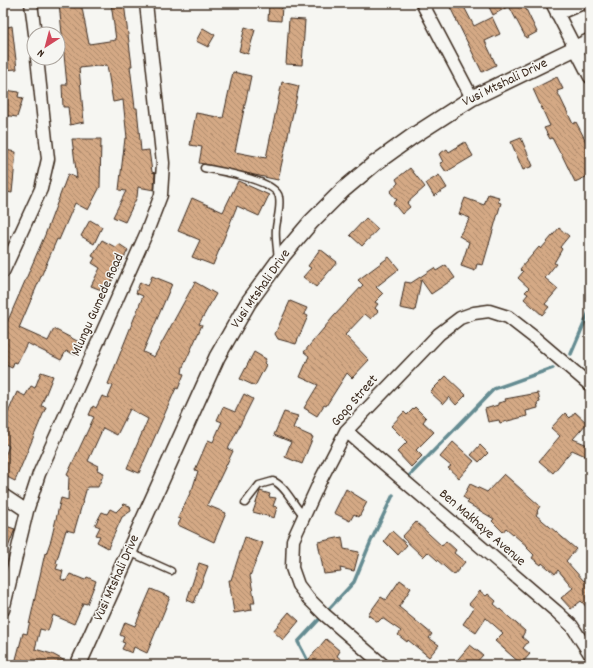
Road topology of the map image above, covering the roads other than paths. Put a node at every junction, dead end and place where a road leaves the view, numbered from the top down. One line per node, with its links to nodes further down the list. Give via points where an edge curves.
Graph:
1 (31, 3): 6 (street)
2 (146, 3): 19 (street, Mlungu Gumede Road, via 163,163 161,195 39,474)
3 (422, 3): 11 (street)
4 (582, 3): 5 (street)
5 (555, 8): 8 (street)
6 (34, 26)
7 (590, 41): 8 (street, Vusi Mtshali Drive)
8 (575, 49): 10 (street); 11 (street, Vusi Mtshali Drive)
9 (38, 66): 14 (street, via 48,159 41,189)
10 (590, 77)
11 (472, 98): 13 (street, Vusi Mtshali Drive, via 413,136 343,190 311,222)
12 (204, 168): 13 (lane, via 246,177 276,191 279,197 276,230)
13 (279, 260): 21 (street, Vusi Mtshali Drive, via 248,303 217,357)
14 (3, 272)
15 (590, 386): 16 (street, Goqo Street, via 508,317 489,312 474,313 449,325 439,334)
16 (346, 431): 20 (street, Goqo Street); 24 (street, Ben Makhaye Avenue, via 557,612 572,626)
17 (3, 495): 19 (street)
18 (245, 502): 20 (lane, via 259,486 273,481 282,486)
19 (27, 511): 23 (street, Mlungu Gumede Road)
20 (304, 516): 26 (street, Goqo Street, via 293,540 291,554 292,568 298,585 325,615)
21 (129, 552): 22 (lane); 25 (street, Vusi Mtshali Drive)
22 (171, 570)
23 (3, 610)
24 (590, 654)
25 (78, 665)
26 (383, 665)

